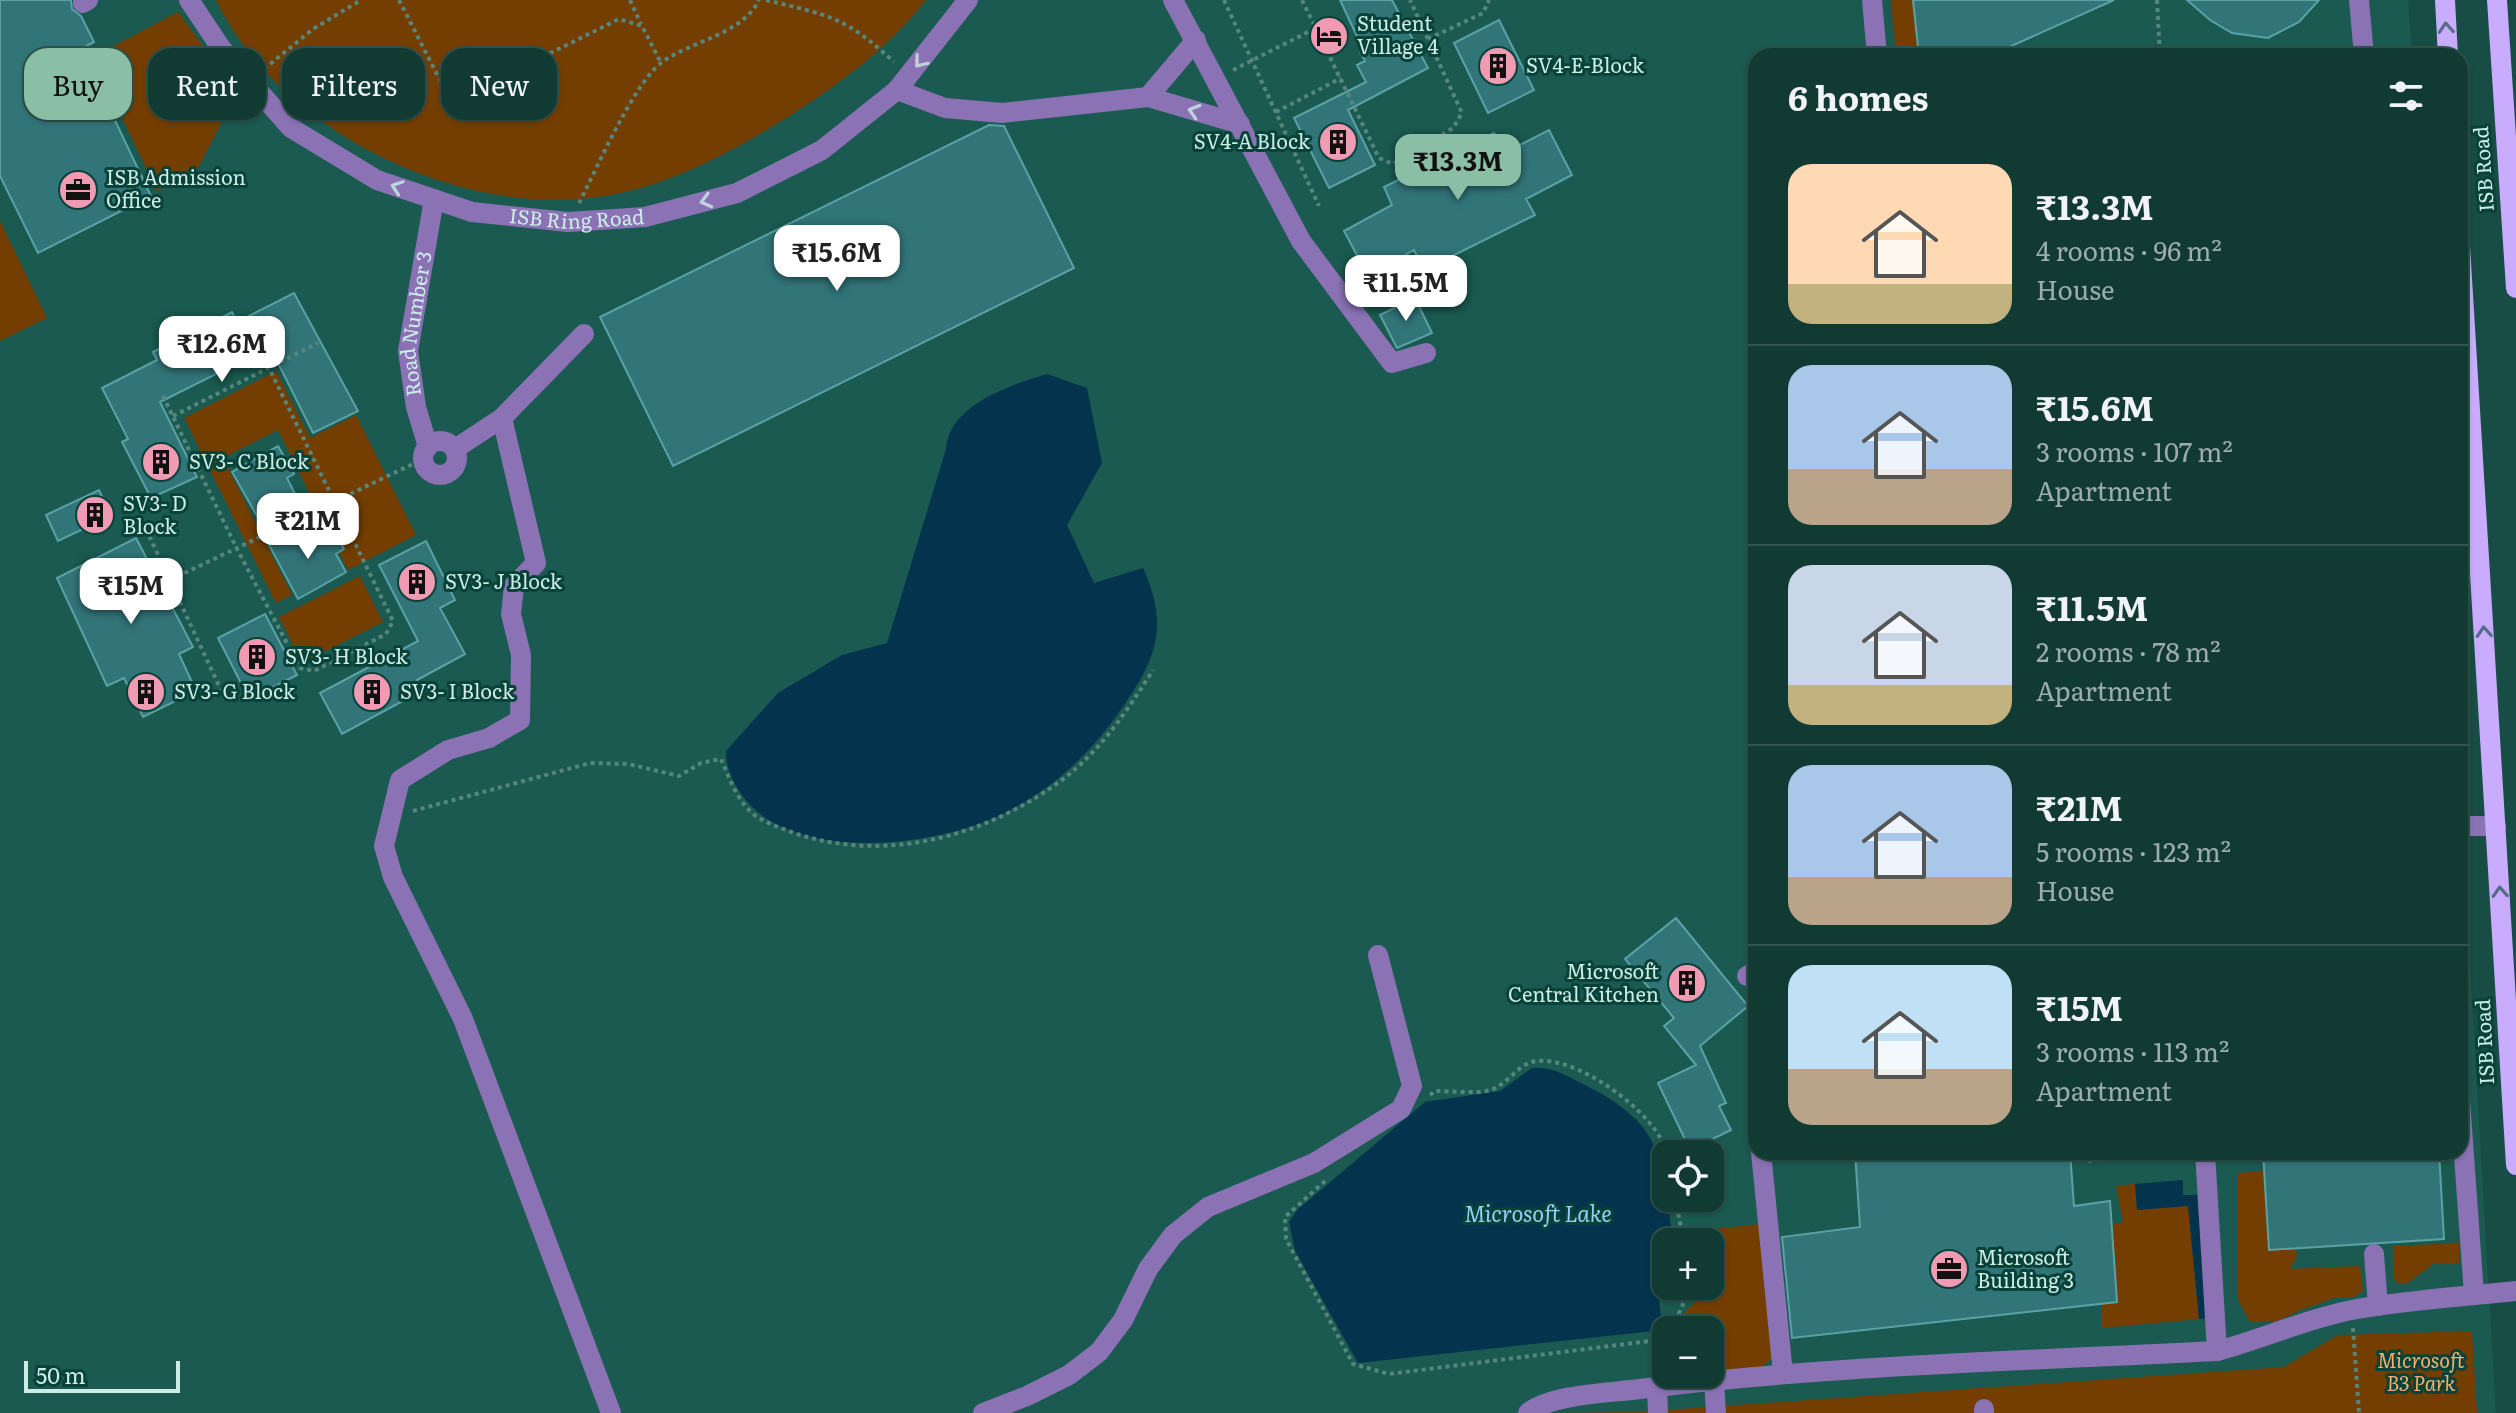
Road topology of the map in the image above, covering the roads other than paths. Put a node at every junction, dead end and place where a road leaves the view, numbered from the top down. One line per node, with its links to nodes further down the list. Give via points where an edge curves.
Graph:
1 (189, 0): 15 (lane, ISB Ring Road, one-way to 1, via 377,180 291,128 221,48)
2 (968, 0): 12 (lane, ISB Ring Road, one-way to 12)
3 (1173, 0): 8 (lane)
4 (1872, 0): 9 (lane)
5 (2359, 0): 10 (lane)
6 (2445, 0): 11 (main road, one-way to 6)
7 (2497, 0): 16 (main road, ISB Road)
8 (1196, 40): 13 (lane); 14 (lane)
9 (1876, 48)
10 (2363, 48)
11 (2448, 48)
12 (903, 83): 13 (lane, via 945,108 1002,113); 15 (lane, ISB Ring Road, one-way to 15, via 822,150 737,193 645,217 568,222 472,212)
13 (1148, 97): 14 (lane, one-way to 13)
14 (1240, 124): 18 (lane, via 1301,241 1392,363)
15 (434, 199): 22 (lane, Road Number 3, via 408,351)
16 (2516, 288)
17 (584, 334): 20 (lane)
18 (1426, 353)
19 (2468, 375): 24 (main road, ISB Road, one-way to 19)
20 (502, 418): 21 (lane); 41 (lane, via 536,563 514,586 511,614 521,655 520,720 489,738 448,750 400,780 384,846 393,877 463,1019)
21 (455, 449): 22 (lane, via 445,442); 22 (lane, via 457,463 448,473 434,474)
22 (426, 453)
23 (2468, 826): 24 (lane)
24 (2496, 826): 29 (main road, ISB Road, one-way to 24)
25 (1378, 955): 42 (lane, via 1412,1086 1401,1109 1314,1163 1208,1207 1173,1235 1099,1352 1055,1382)
26 (1762, 1160): 35 (lane)
27 (2205, 1160): 34 (lane)
28 (2464, 1160): 32 (lane)
29 (2516, 1165)
30 (2374, 1254): 33 (lane)
31 (2516, 1291): 32 (lane)
32 (2474, 1295): 33 (lane)
33 (2378, 1306): 34 (lane, via 2300,1323)
34 (2217, 1351): 35 (lane)
35 (1783, 1374): 36 (lane)
36 (1724, 1380)
37 (1653, 1388): 40 (lane)
38 (1657, 1388): 44 (lane)
39 (1714, 1388): 45 (lane)
40 (1588, 1405): 43 (lane, via 1549,1403)
41 (611, 1413)
42 (983, 1413)
43 (1528, 1413)
44 (1658, 1413)
45 (1716, 1413)

